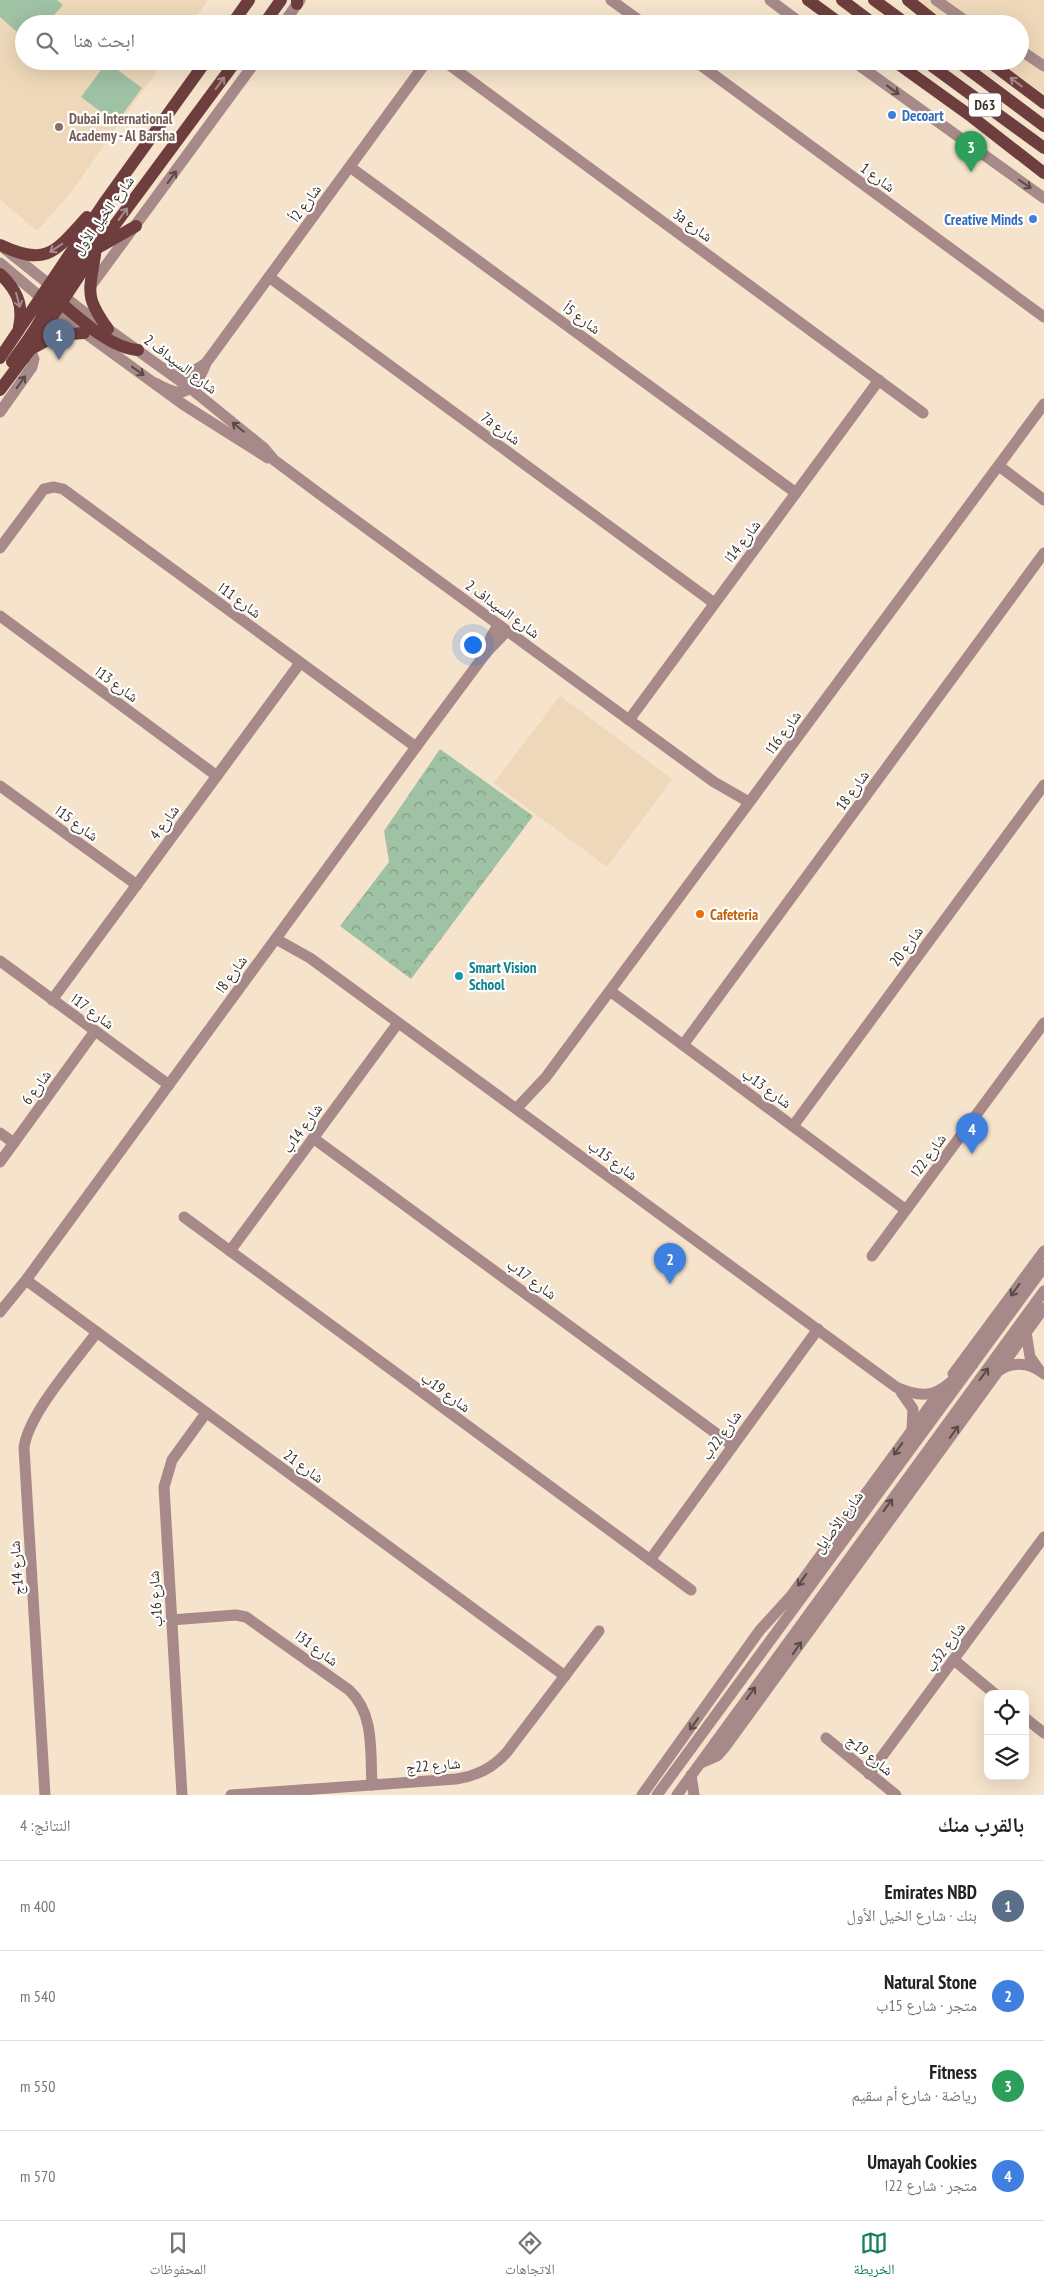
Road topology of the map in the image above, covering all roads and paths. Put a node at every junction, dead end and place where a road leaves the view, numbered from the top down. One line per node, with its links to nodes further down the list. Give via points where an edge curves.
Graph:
1 (248, 0): 12 (main road)
2 (281, 0): 13 (main road)
3 (611, 0): 15 (street)
4 (770, 0): 16 (street)
5 (808, 0): 17 (main road)
6 (842, 0): 18 (main road)
7 (874, 0): 19 (main road)
8 (883, 0): 20 (main road)
9 (908, 0): 21 (main road)
10 (936, 0): 22 (street)
11 (298, 1): 14 (street)
12 (238, 15)
13 (270, 15)
14 (289, 15)
15 (632, 15)
16 (790, 15)
17 (829, 15)
18 (862, 15)
19 (895, 15)
20 (897, 15)
21 (927, 15)
22 (957, 15)
23 (1029, 56): 24 (street)
24 (1044, 66)
25 (200, 70): 42 (main road, شارع الخيل الأول)
26 (229, 70): 45 (main road, شارع الخيل الأول, one-way to 26)
27 (249, 70): 43 (street, one-way to 27)
28 (420, 70): 39 (street, شارع 2أ)
29 (456, 70): 62 (street, 3a شارع)
30 (707, 70): 51 (street, شارع 1)
31 (866, 70): 41 (street, one-way to 41)
32 (907, 70): 40 (main road)
33 (938, 70): 38 (main road, D63)
34 (969, 70): 37 (main road, D63)
35 (1000, 70): 36 (main road, one-way to 35)
36 (1044, 103)
37 (1044, 126)
38 (1044, 148)
39 (350, 167): 48 (street, شارع 2أ); 71 (street, شارع 5أ)
40 (1044, 173)
41 (1044, 198)
42 (104, 204): 44 (main road, one-way to 44, via 51,252 27,255); 50 (main road, شارع الخيل الأول)
43 (136, 226): 45 (main road); 49 (street)
44 (0, 245): 50 (street)
45 (96, 250): 49 (main road); 50 (main road, شارع الخيل الأول)
46 (0, 263): 50 (street)
47 (0, 274): 53 (main road, one-way to 53, via 18,298 20,319)
48 (269, 277): 59 (street, شارع 2أ); 75 (street, 7a شارع)
49 (90, 287): 52 (main road, via 92,304)
50 (54, 297): 52 (street, شارع السيداف 2); 53 (main road, شارع الخيل الأول); 54 (street, شارع السيداف 2); 56 (main road, شارع الخيل الأول); 57 (main road, via 113,343 128,350); 61 (main road)
51 (1044, 317)
52 (108, 329): 57 (street, شارع السيداف 2)
53 (17, 332): 55 (main road, شارع الخيل الأول)
54 (84, 333): 56 (main road, via 57,335); 63 (street, شارع السيداف 2, one-way to 63)
55 (4, 346): 58 (main road, شارع الخيل الأول)
56 (31, 350): 65 (main road, شارع الخيل الأول); 67 (street, one-way to 56, via 32,367)
57 (138, 350): 60 (street, شارع السيداف 2)
58 (0, 358)
59 (206, 363): 60 (street, شارع 2أ, via 190,373); 64 (street, شارع 2أ)
60 (172, 374): 64 (street, شارع السيداف 2)
61 (0, 380)
62 (879, 380): 68 (street, 3a شارع); 71 (street, شارع 14ا)
63 (155, 383): 64 (street, via 177,392); 69 (street, شارع السيداف 2, via 184,405)
64 (190, 388): 69 (street, شارع السيداف 2, one-way to 64, via 264,448)
65 (0, 390)
66 (1044, 404): 70 (street, شارع 16ا)
67 (0, 412)
68 (923, 413)
69 (274, 460): 77 (street, شارع السيداف 2)
70 (998, 466): 72 (street); 84 (street, شارع 16ا)
71 (796, 493): 75 (street, شارع 14ا)
72 (1044, 500)
73 (0, 548): 78 (street, شارع 11ا, via 44,490 54,487 68,491)
74 (1044, 553): 93 (street, شارع 18)
75 (714, 603): 79 (street, شارع 14ا)
76 (0, 616): 81 (street, شارع 13ا)
77 (503, 628): 79 (street, شارع السيداف 2); 80 (street, شارع 8ا, via 491,637 486,654)
78 (300, 662): 80 (street, شارع 11ا); 81 (street, شارع 4)
79 (629, 720): 84 (street, شارع السيداف 2)
80 (416, 748): 86 (street, شارع 8ا)
81 (217, 776): 85 (street, شارع 4)
82 (1044, 785): 96 (street, شارع 20)
83 (0, 786): 85 (street, شارع 15ا)
84 (746, 806): 88 (street, شارع 16ا)
85 (137, 885): 89 (street, شارع 4)
86 (278, 936): 90 (street, شارع 15ب); 94 (street, شارع 8ا)
87 (0, 961): 89 (street, شارع 17ا)
88 (610, 991): 93 (street, شارع 13ب); 95 (street, شارع 16ا)
89 (52, 1000): 92 (street, شارع 17ا)
90 (398, 1022): 95 (street, شارع 15ب); 98 (street, شارع 14ب)
91 (1044, 1023): 101 (street, شارع 22ا)
92 (95, 1031): 94 (street, شارع 17ا); 99 (street, شارع 6)
93 (684, 1045): 96 (street, شارع 13ب)
94 (169, 1085): 107 (street, شارع 8ا)
95 (521, 1111): 111 (street, شارع 15ب)
96 (793, 1126): 101 (street, شارع 13ب)
97 (0, 1133): 99 (street)
98 (313, 1138): 103 (street, شارع 14ب); 121 (street, شارع 17ب)
99 (14, 1143): 100 (street, شارع 6)
100 (0, 1162)
101 (906, 1210): 105 (street, شارع 22ا)
102 (184, 1218): 103 (street, شارع 19ب)
103 (230, 1251): 126 (street, شارع 19ب)
104 (1044, 1251): 117 (street, one-way to 117)
105 (872, 1256)
106 (1044, 1267): 114 (street, شارع الأصايل)
107 (26, 1280): 110 (street, شارع 8ا); 112 (street, شارع 21)
108 (1044, 1291): 122 (street, شارع الأصايل, one-way to 108)
109 (1044, 1308): 113 (street)
110 (0, 1312)
111 (818, 1329): 118 (street, شارع 15ب); 121 (street, شارع 22ب)
112 (97, 1332): 119 (street, شارع 21); 141 (street, شارع 14ج, via 34,1417 24,1448)
113 (1026, 1332): 115 (street, via 1030,1357); 116 (street)
114 (973, 1364): 117 (street); 124 (street, شارع الأصايل)
115 (1042, 1372): 116 (street, via 1020,1364 1007,1366)
116 (996, 1374): 122 (street, one-way to 116)
117 (946, 1384): 118 (street, شارع 15ب, via 924,1396); 120 (street)
118 (896, 1386): 120 (street, شارع 15ب, via 913,1409 914,1424)
119 (206, 1413): 128 (street, شارع 16ب, via 172,1460 164,1487); 131 (street, شارع 21)
120 (910, 1433): 124 (street, one-way to 124)
121 (732, 1445): 126 (street, شارع 22ب)
122 (876, 1528): 139 (street, one-way to 122, via 699,1764 717,1756 725,1748)
123 (1044, 1537): 125 (street, شارع 32ب)
124 (835, 1544): 133 (street, one-way to 133, via 763,1626); 134 (street, شارع الأصايل)
125 (1040, 1553): 130 (street, شارع 32ب)
126 (650, 1560): 127 (street, شارع 19ب)
127 (691, 1590)
128 (171, 1620): 140 (street, شارع 31ا, via 246,1617 349,1690 360,1701 367,1716); 142 (street, شارع 16ب)
129 (599, 1631): 131 (street, شارع 22ج)
130 (954, 1660): 132 (street); 138 (street, شارع 32ب)
131 (565, 1676): 140 (street, شارع 22ج, via 507,1752 488,1769 456,1780)
132 (990, 1690)
133 (710, 1701): 134 (street); 144 (street, one-way to 144)
134 (721, 1708): 145 (street, شارع الأصايل)
135 (1029, 1721): 136 (street)
136 (1044, 1734)
137 (826, 1738): 138 (street, شارع 19ج)
138 (870, 1774): 148 (street, شارع 19ج)
139 (691, 1775): 146 (street); 147 (street)
140 (372, 1785): 143 (street, شارع 22ج)
141 (45, 1795)
142 (182, 1795)
143 (231, 1795)
144 (642, 1795)
145 (657, 1795)
146 (677, 1795)
147 (694, 1795)
148 (896, 1795)

